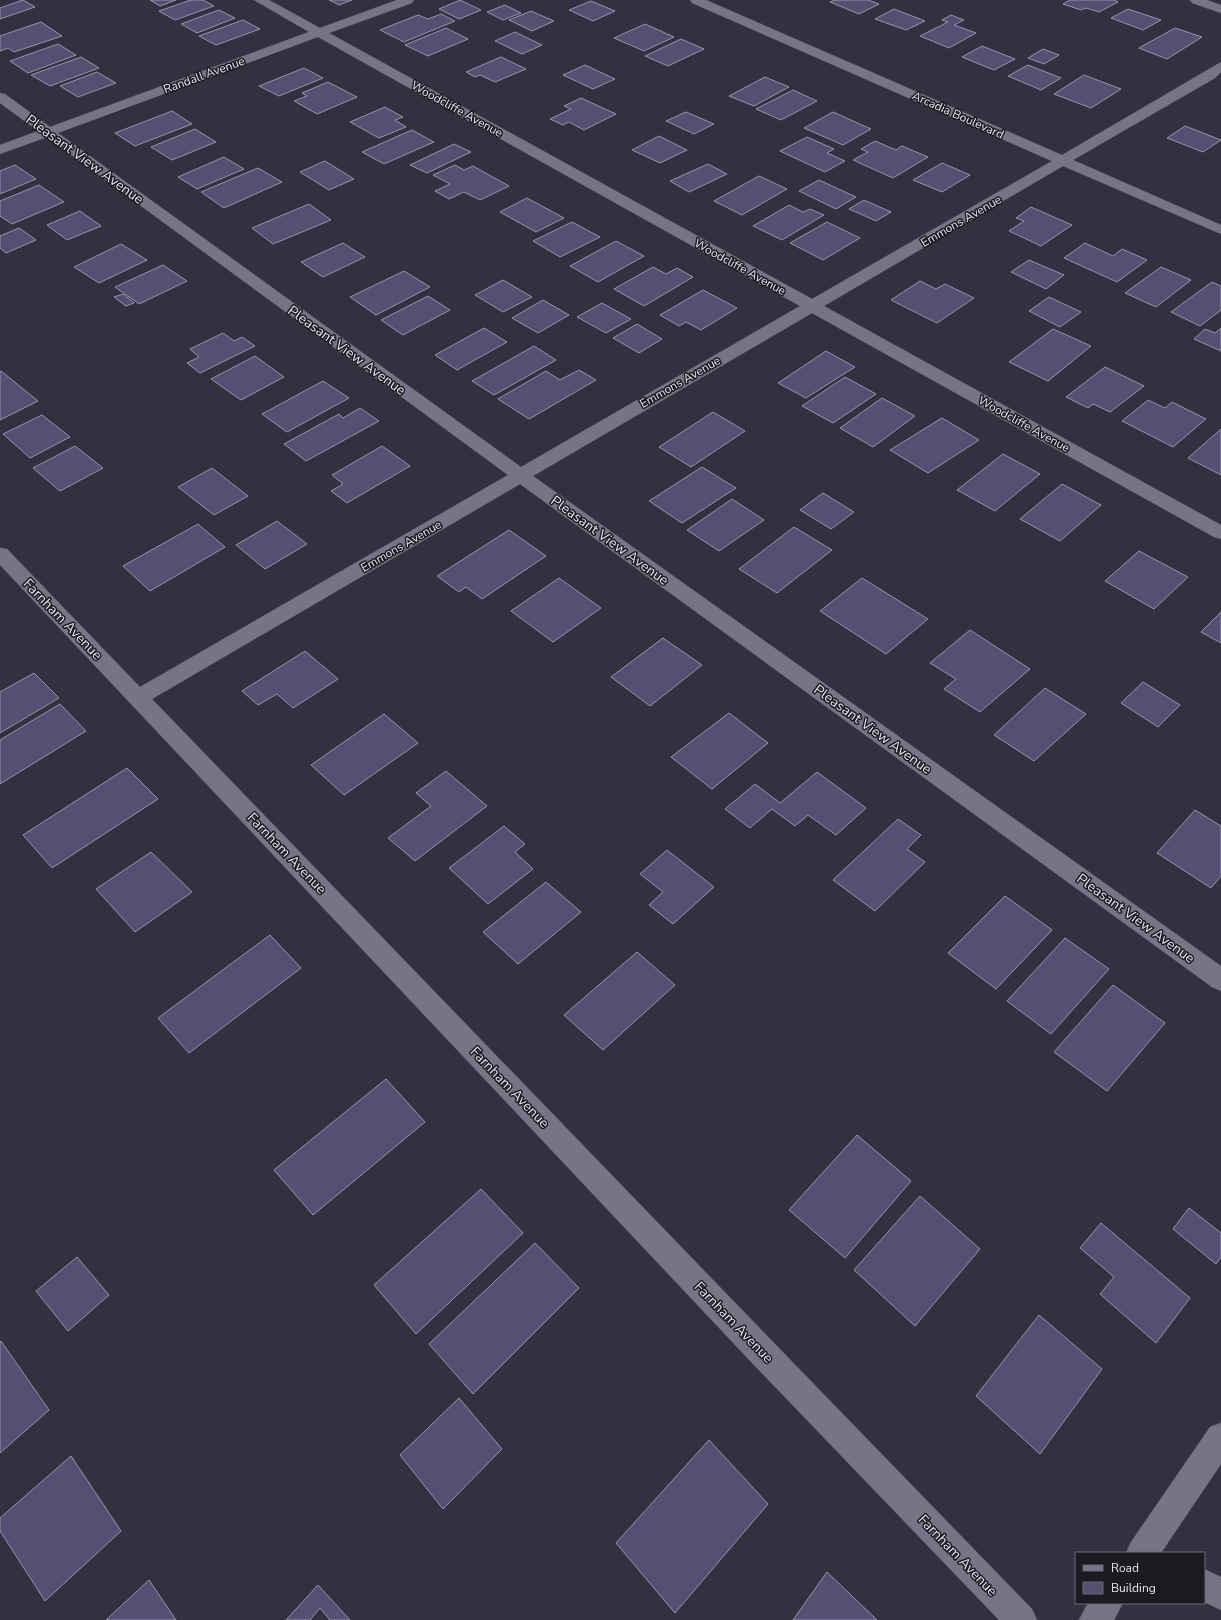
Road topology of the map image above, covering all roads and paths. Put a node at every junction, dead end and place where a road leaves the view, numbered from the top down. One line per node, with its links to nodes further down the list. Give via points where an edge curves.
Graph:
1 (260, 0): 6 (street, Woodcliffe Avenue)
2 (408, 0): 6 (street, Randall Avenue)
3 (696, 0): 11 (street, Arcadia Boulevard)
4 (1196, 0): 5 (street)
5 (1221, 9)
6 (319, 33): 9 (street, Randall Avenue); 13 (street, Woodcliffe Avenue)
7 (1221, 66): 11 (street, Emmons Avenue, via 1210,75)
8 (0, 97): 9 (street, Pleasant View Avenue)
9 (48, 132): 10 (street, Randall Avenue); 14 (street, Pleasant View Avenue)
10 (0, 150)
11 (1064, 161): 12 (street, Arcadia Boulevard); 13 (street, Emmons Avenue)
12 (1221, 230)
13 (812, 306): 14 (street, Emmons Avenue); 15 (street, Woodcliffe Avenue)
14 (521, 476): 17 (street, Emmons Avenue); 18 (street, Pleasant View Avenue)
15 (1221, 533)
16 (0, 554): 17 (street, Farnham Avenue)
17 (139, 697): 24 (street, Farnham Avenue, via 870,1466)
18 (1221, 980)
19 (1221, 1438): 20 (street)
20 (1143, 1552)
21 (1205, 1586): 22 (street)
22 (1221, 1594)
23 (1105, 1604): 25 (street)
24 (1021, 1620)
25 (1094, 1620)

